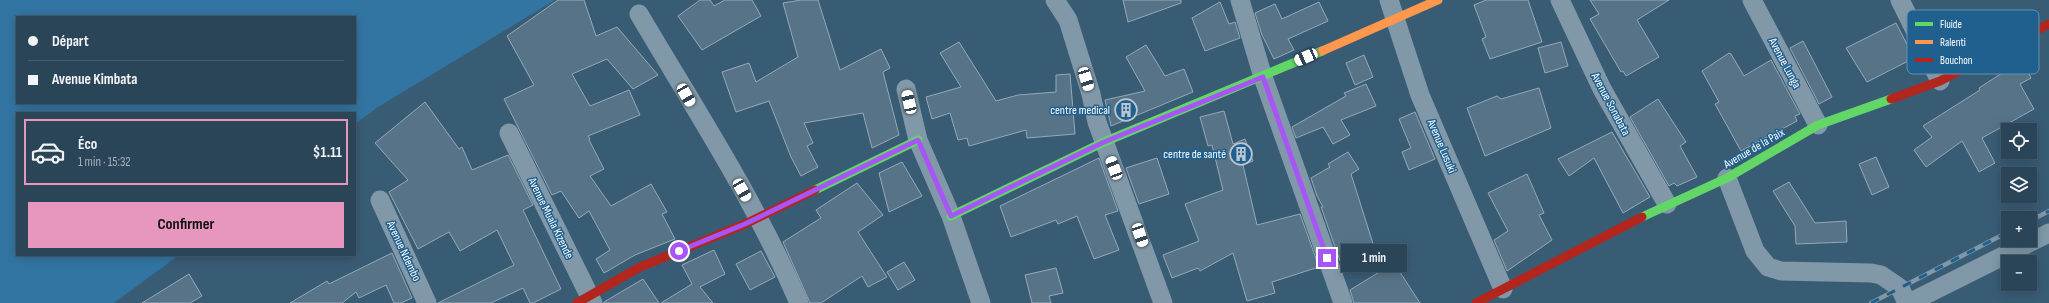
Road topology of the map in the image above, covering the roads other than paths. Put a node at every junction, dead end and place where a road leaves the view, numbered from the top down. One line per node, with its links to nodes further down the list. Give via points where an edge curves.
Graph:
1 (1055, 0): 21 (street, via 1068,20)
2 (1240, 0): 15 (street)
3 (1389, 0): 10 (street, Avenue Lusuki)
4 (1438, 0): 10 (street)
5 (1560, 0): 24 (street, Avenue Sonabata, via 1602,89)
6 (1752, 0): 18 (street, Avenue Lunga)
7 (1900, 0): 9 (street)
8 (639, 14): 26 (street)
9 (1907, 14)
10 (1393, 18): 15 (street); 28 (street, Avenue Lusuki, via 1420,95)
11 (2049, 24): 12 (street, Avenue de la Paix)
12 (2039, 29)
13 (1937, 74): 16 (street)
14 (1953, 74): 16 (street, Avenue de la Paix)
15 (1263, 77): 21 (street); 34 (street)
16 (1940, 81): 18 (street, Avenue de la Paix)
17 (906, 89): 20 (street)
18 (1818, 125): 22 (street, Avenue de la Paix)
19 (509, 133): 29 (street, Avenue Muala Kizende)
20 (918, 140): 25 (street); 26 (street)
21 (1104, 142): 25 (street); 33 (street)
22 (1727, 178): 24 (street, Avenue de la Paix); 36 (street, via 1755,251 1768,266 1781,271 1881,275 1900,288)
23 (380, 200): 30 (street, Avenue Ndembo)
24 (1667, 204): 28 (street, Avenue de la Paix)
25 (951, 216): 32 (street)
26 (758, 217): 29 (street, via 640,268); 31 (street, via 779,256)
27 (2049, 233): 36 (street)
28 (1503, 289): 35 (street, Avenue de la Paix)
29 (587, 301)
30 (428, 303)
31 (799, 303)
32 (981, 303)
33 (1164, 303)
34 (1343, 303)
35 (1476, 303)
36 (1908, 303)

